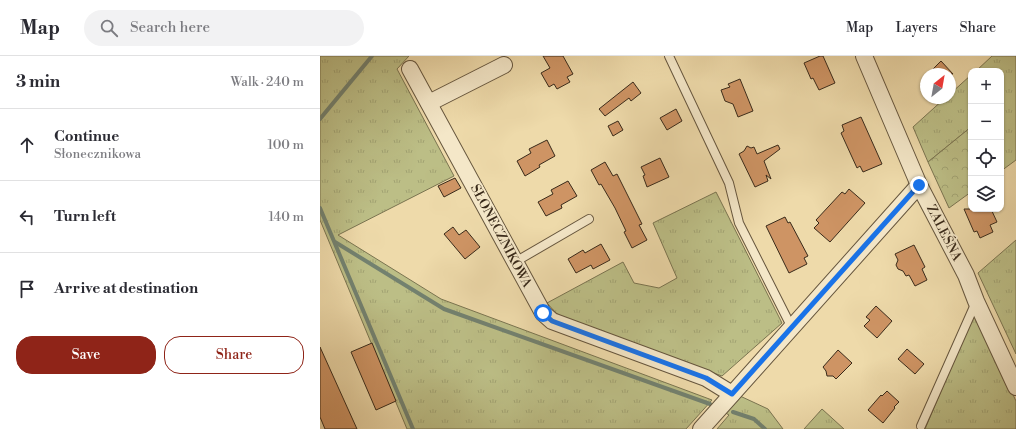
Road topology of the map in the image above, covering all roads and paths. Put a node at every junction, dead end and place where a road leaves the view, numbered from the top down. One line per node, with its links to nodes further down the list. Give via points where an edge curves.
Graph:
1 (669, 56): 10 (lane, via 729,183 739,224)
2 (864, 56): 6 (street, ZALEŚNA)
3 (504, 65): 5 (street)
4 (410, 69): 5 (street, SŁONECZNIKOWA)
5 (430, 103): 8 (street, SŁONECZNIKOWA)
6 (919, 185): 9 (street, ZALEŚNA, via 966,275); 10 (street)
7 (589, 219): 8 (lane)
8 (515, 262): 12 (street, SŁONECZNIKOWA, via 539,307 552,321 706,378)
9 (976, 301): 11 (street, ZALEŚNA); 13 (lane)
10 (792, 328): 12 (street)
11 (1016, 387)
12 (732, 394): 14 (street)
13 (921, 426)
14 (701, 429)

